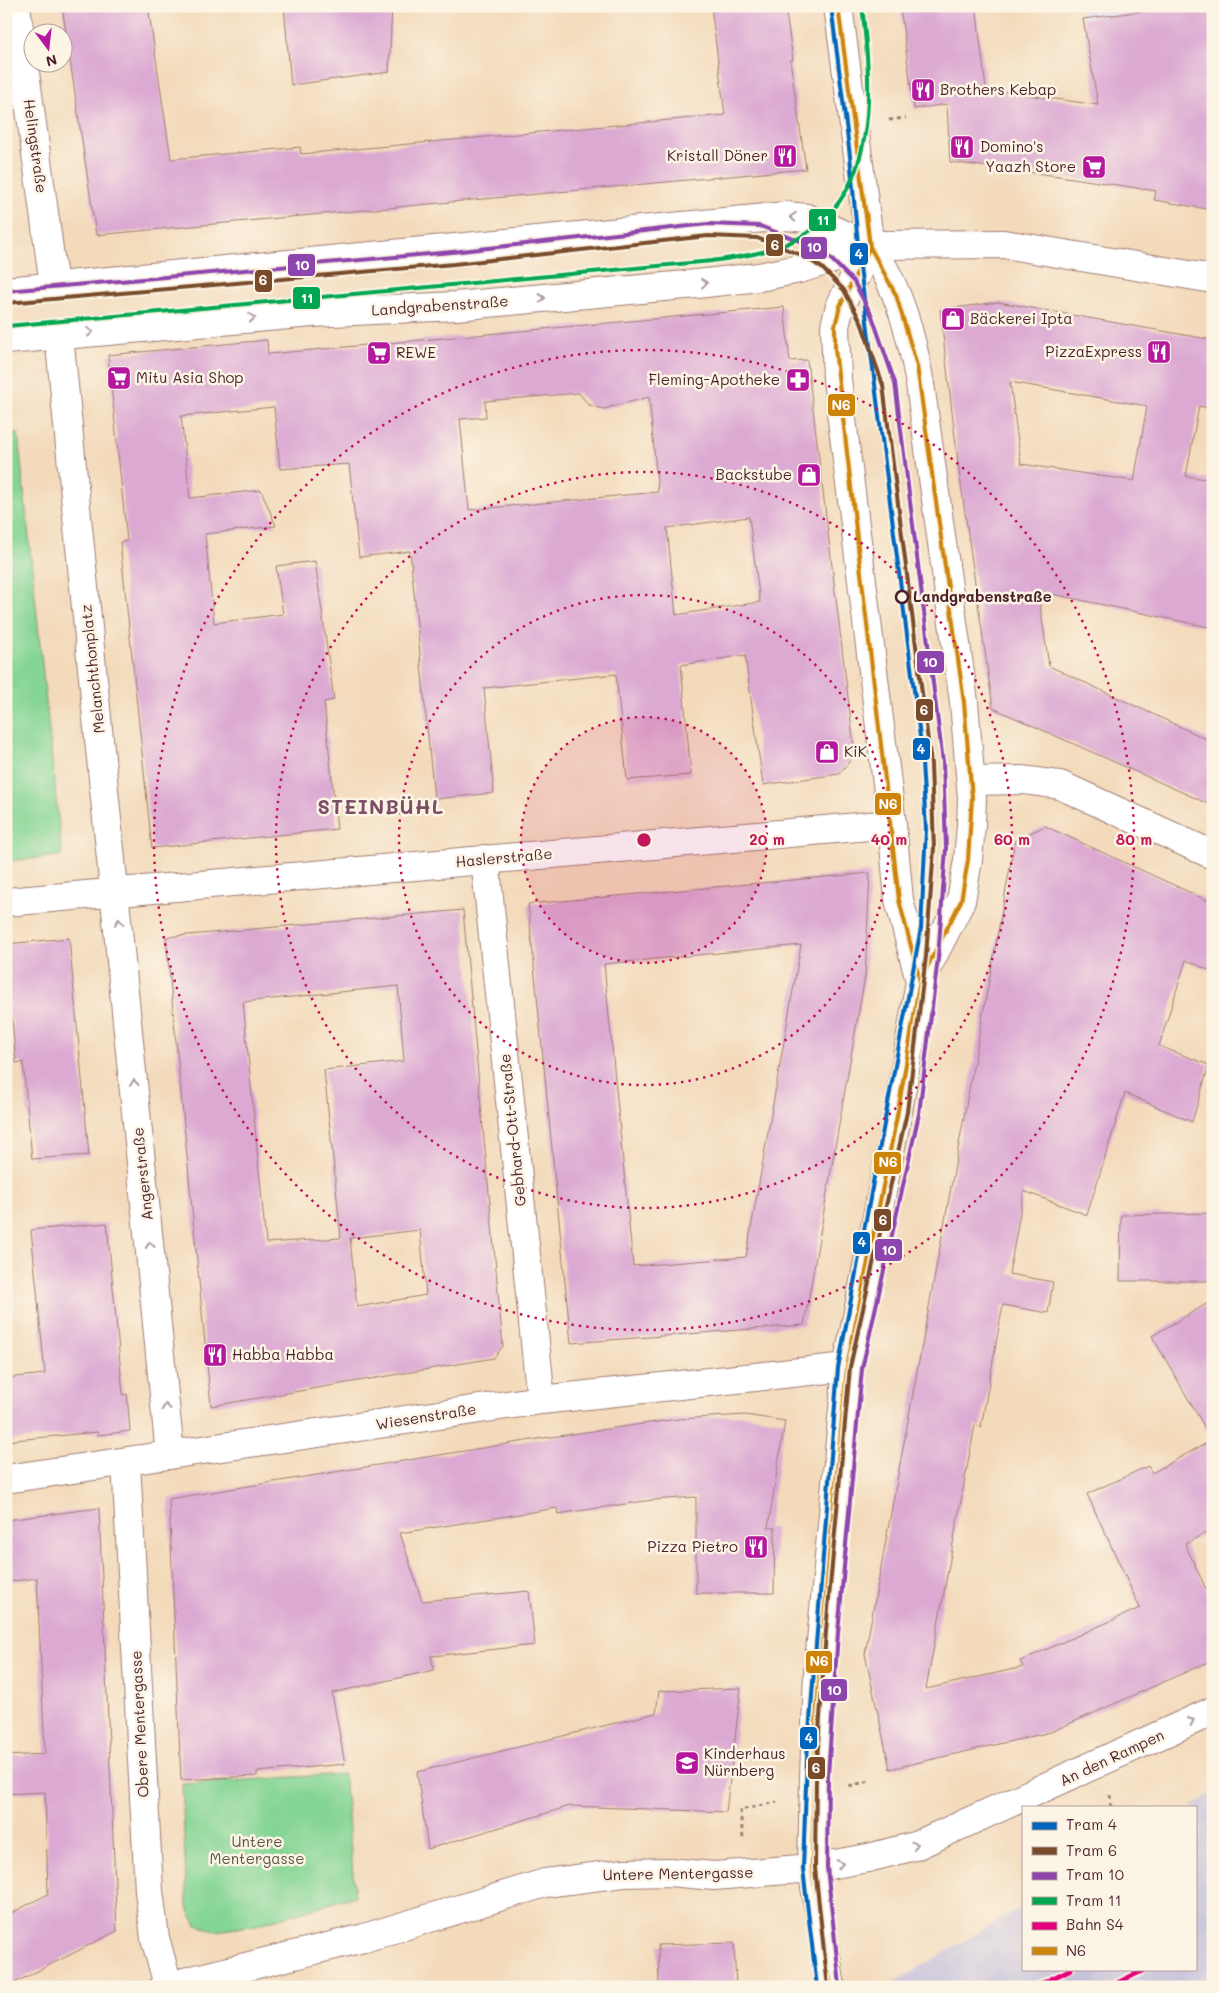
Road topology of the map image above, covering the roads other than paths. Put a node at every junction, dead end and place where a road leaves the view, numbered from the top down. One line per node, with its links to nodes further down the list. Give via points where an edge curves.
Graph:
1 (16, 6): 5 (street, Helingstraße)
2 (838, 6): 3 (street)
3 (870, 247): 4 (street, Landgrabenstraße, via 936,243 1004,244); 5 (street, Landgrabenstraße, one-way to 5, via 807,218 786,216); 7 (street, Landgrabenstraße, one-way to 3, via 312,313 464,306 733,280 826,263); 9 (street, via 896,295 918,370 964,702); 10 (street, via 840,306 835,349)
4 (1213, 279)
5 (54, 286): 6 (street, Landgrabenstraße)
6 (6, 291)
7 (59, 335): 8 (street, Landgrabenstraße); 13 (street, Melanchthonplatz)
8 (6, 340)
9 (971, 781): 11 (street, via 1024,780 1060,785); 15 (street, via 968,860 961,900)
10 (892, 824): 12 (street, Haslerstraße); 15 (street, via 899,900)
11 (1213, 855)
12 (485, 859): 13 (street, Haslerstraße); 17 (street, Gebhard-Ott-Straße)
13 (116, 893): 14 (street); 18 (street, Angerstraße, one-way to 13)
14 (6, 902)
15 (920, 981): 16 (street, via 898,1111)
16 (847, 1367): 17 (street, Wiesenstraße); 22 (street, via 818,1673)
17 (541, 1400): 18 (street, Wiesenstraße)
18 (170, 1455): 19 (street, Wiesenstraße)
19 (126, 1462): 20 (street, Wiesenstraße); 23 (street, Obere Mentergasse, via 149,1891)
20 (6, 1479)
21 (1213, 1711): 22 (street, An den Rampen, one-way to 21, via 915,1846)
22 (812, 1868): 23 (street, Untere Mentergasse, via 714,1876 624,1873 545,1883 356,1940); 24 (street)
23 (165, 1986)
24 (830, 1987)

